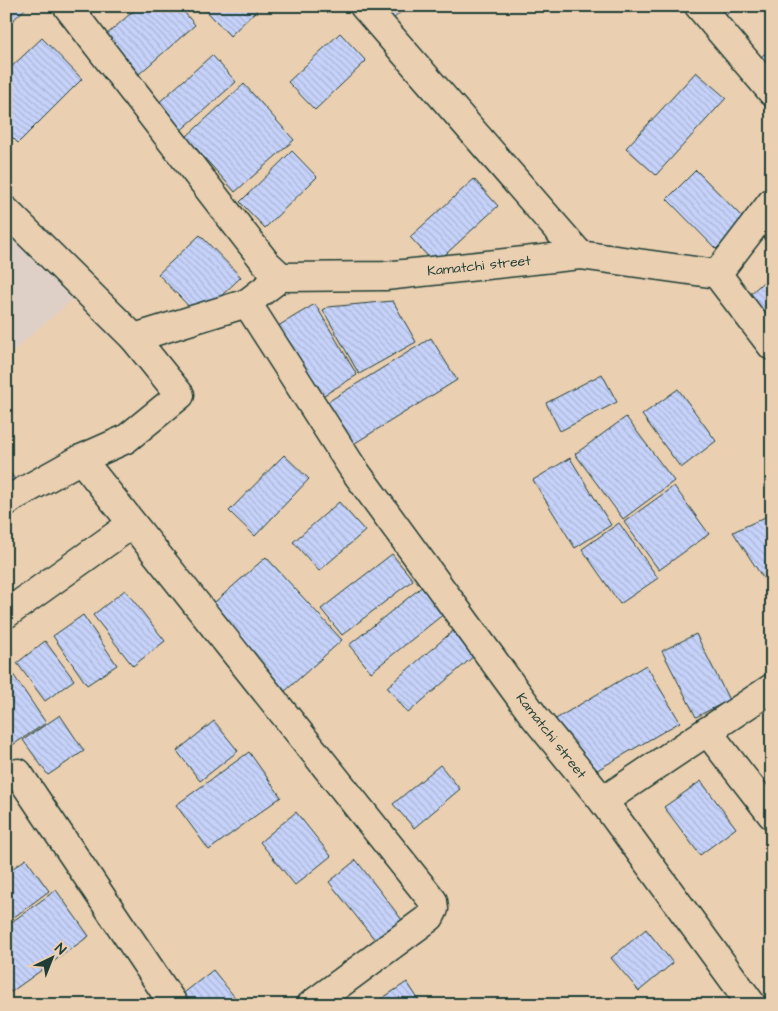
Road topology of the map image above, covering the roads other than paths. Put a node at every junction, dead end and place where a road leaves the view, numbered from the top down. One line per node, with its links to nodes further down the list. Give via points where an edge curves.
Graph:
1 (68, 6): 9 (street)
2 (364, 6): 7 (street)
3 (699, 6): 4 (street)
4 (772, 92)
5 (772, 202): 8 (street)
6 (6, 211): 11 (street)
7 (580, 255): 8 (street, Kamatchi street); 9 (street, Kamatchi street, via 385,276)
8 (718, 274): 12 (street)
9 (280, 277): 10 (street)
10 (246, 303): 11 (street); 20 (street, Kamatchi street, via 352,467 534,716)
11 (134, 338): 13 (street, via 180,395 126,439)
12 (772, 346)
13 (81, 459): 14 (street); 15 (street)
14 (6, 502)
15 (132, 524): 16 (street); 23 (street, via 433,901 434,910 430,916)
16 (6, 614)
17 (772, 688): 18 (street)
18 (707, 731): 20 (street); 21 (street)
19 (18, 773): 22 (street)
20 (603, 801): 24 (street, Kamatchi street)
21 (772, 815)
22 (174, 1005)
23 (311, 1005)
24 (752, 1005)

